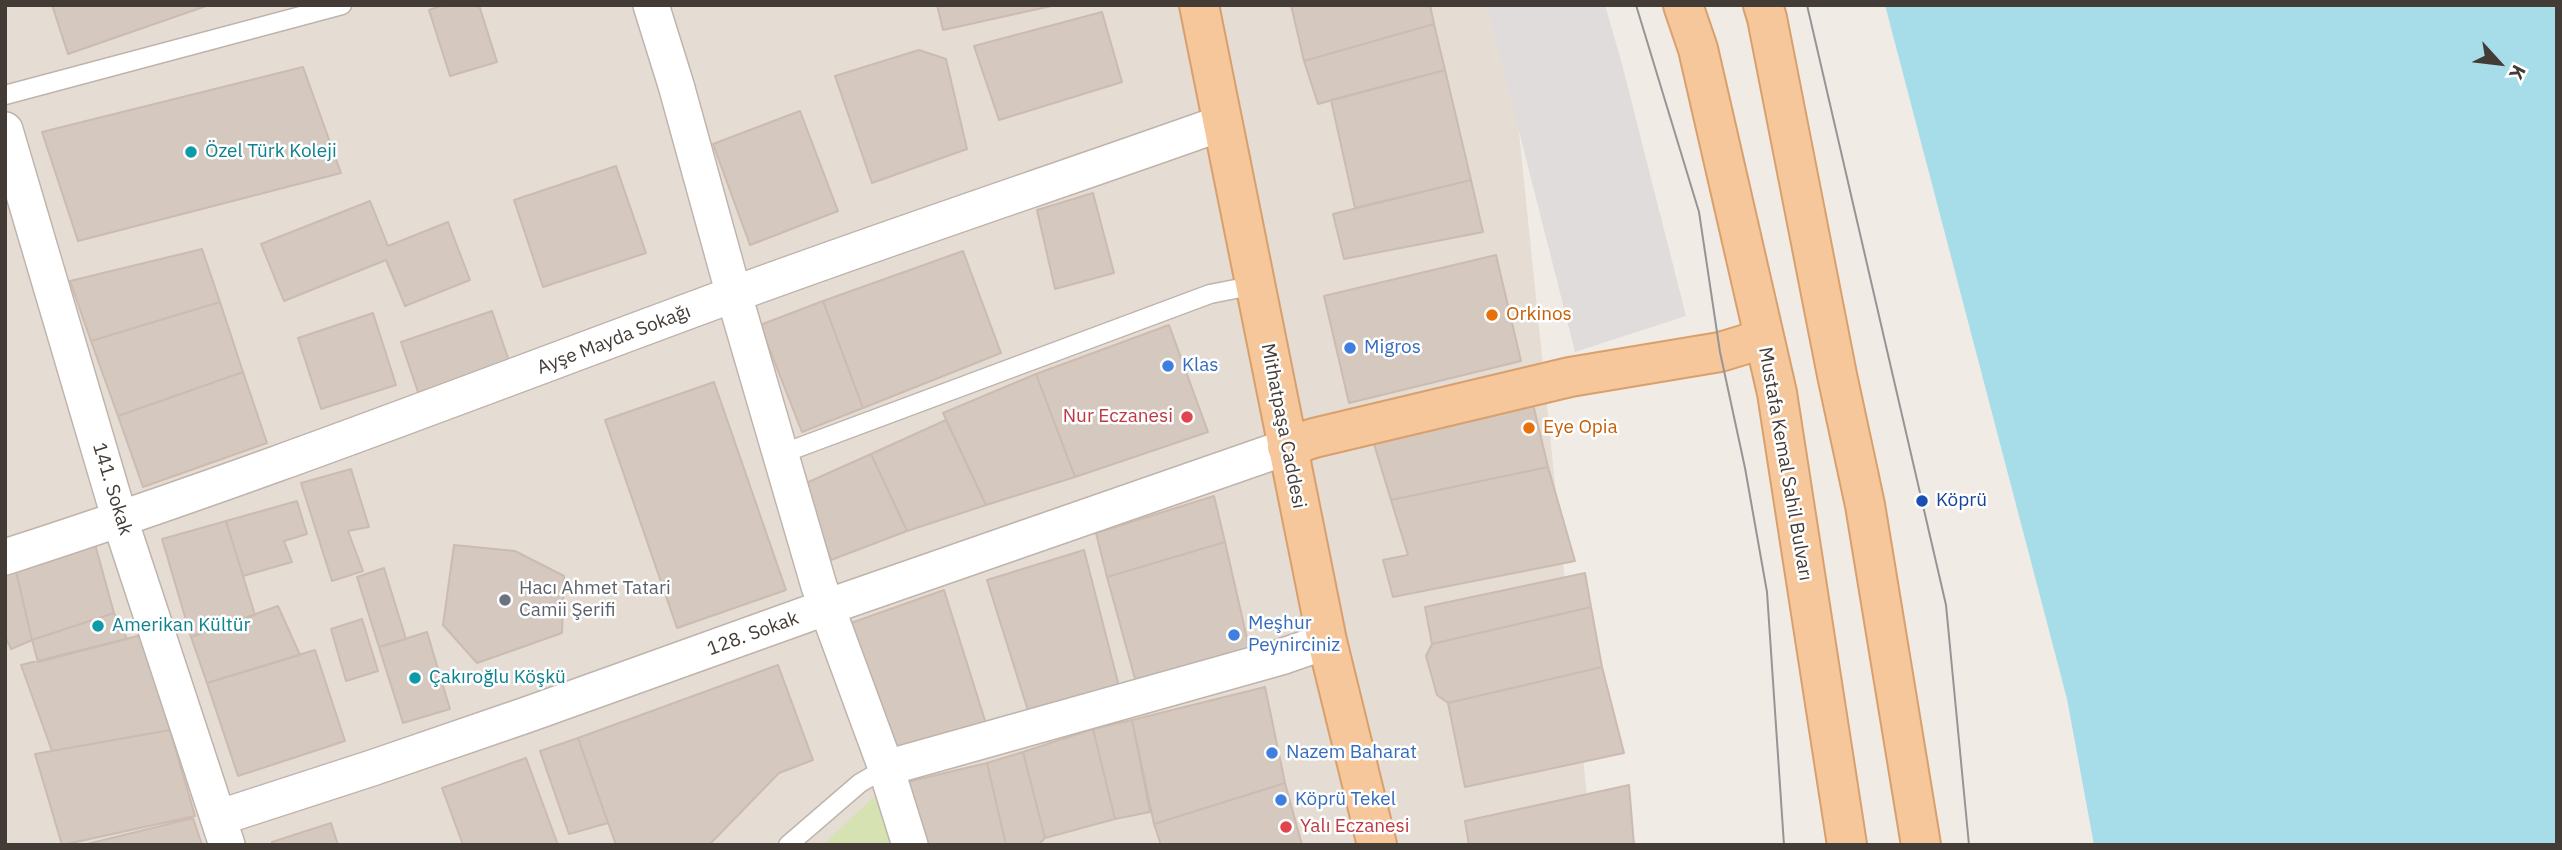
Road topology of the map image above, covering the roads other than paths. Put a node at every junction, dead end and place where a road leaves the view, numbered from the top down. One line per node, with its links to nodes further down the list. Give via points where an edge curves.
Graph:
1 (342, 5): 6 (lane)
2 (651, 5): 10 (street)
3 (1199, 5): 7 (main road, Mithatpaşa Caddesi)
4 (1683, 5): 11 (main road, Mustafa Kemal Sahil Bulvarı, via 1698,50)
5 (1763, 5): 24 (main road, via 1865,505)
6 (5, 95)
7 (1222, 123): 9 (main road, Mithatpaşa Caddesi); 10 (street, Ayşe Mayda Sokağı)
8 (5, 130): 14 (street, 141. Sokak)
9 (1256, 285): 12 (main road, Mithatpaşa Caddesi); 13 (lane, via 1210,294)
10 (734, 295): 13 (street); 14 (street, Ayşe Mayda Sokağı)
11 (1763, 339): 12 (main road, via 1720,352 1570,377); 23 (main road, Mustafa Kemal Sahil Bulvarı, via 1777,393)
12 (1287, 447): 16 (street, 128. Sokak); 17 (main road, Mithatpaşa Caddesi)
13 (781, 454): 16 (street)
14 (120, 520): 15 (street, Ayşe Mayda Sokağı); 19 (street, 141. Sokak)
15 (5, 557)
16 (827, 607): 18 (street); 19 (street, 128. Sokak, via 463,737)
17 (1327, 642): 18 (street); 22 (main road, Mithatpaşa Caddesi)
18 (886, 768): 20 (lane, via 860,783); 21 (street)
19 (223, 831)
20 (788, 845)
21 (910, 845)
22 (1377, 845)
23 (1847, 845)
24 (1922, 845)

